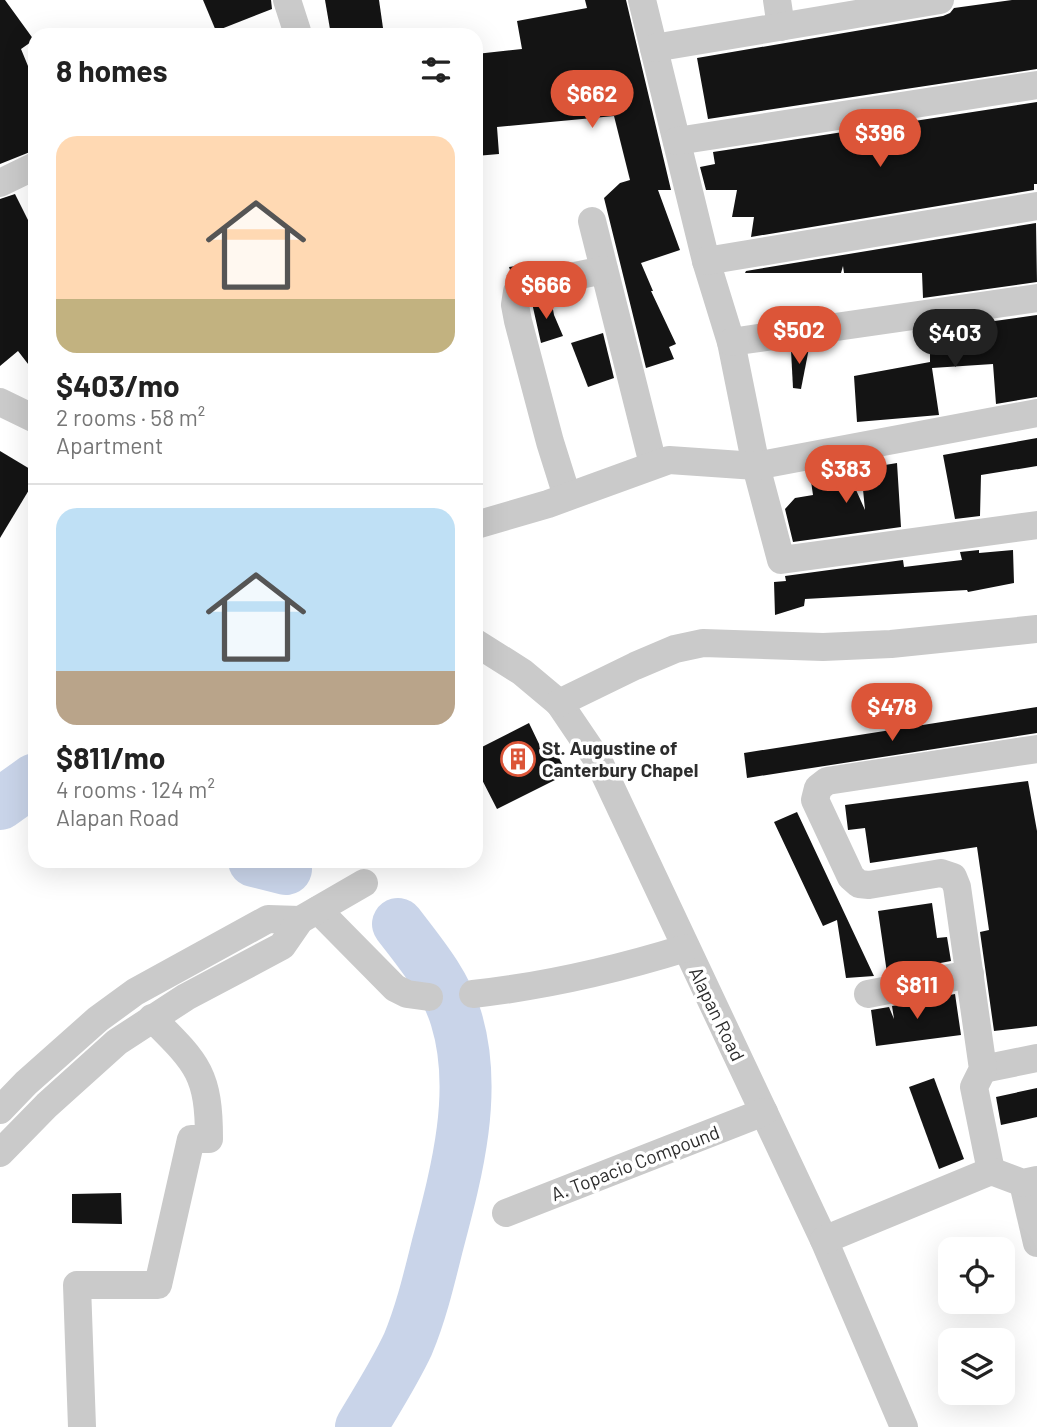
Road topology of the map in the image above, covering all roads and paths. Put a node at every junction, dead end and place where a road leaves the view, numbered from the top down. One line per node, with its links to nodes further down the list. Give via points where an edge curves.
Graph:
1 (287, 0): 6 (street)
2 (642, 0): 7 (street)
3 (940, 0): 4 (street)
4 (884, 5): 5 (street)
5 (779, 13): 7 (street)
6 (296, 28)
7 (654, 48): 9 (street)
8 (1037, 85): 9 (street)
9 (677, 141): 14 (street)
10 (28, 169): 11 (street)
11 (0, 183)
12 (1037, 206): 14 (street)
13 (592, 221): 15 (street)
14 (706, 261): 17 (street)
15 (604, 270): 21 (street); 23 (street, via 517,292 518,321)
16 (1037, 298): 17 (street)
17 (731, 342): 22 (street)
18 (0, 402): 20 (street)
19 (1037, 413): 22 (street)
20 (28, 416)
21 (653, 464): 22 (street, via 669,460); 23 (street)
22 (756, 466): 25 (street, via 781,560)
23 (567, 496): 24 (street)
24 (483, 523)
25 (1037, 524)
26 (1037, 629): 28 (street, via 891,645 703,643 675,649)
27 (483, 647): 28 (street, Alapan Road)
28 (564, 701): 32 (street, Alapan Road, via 599,762)
29 (1037, 749): 33 (street, via 827,780 818,788 815,800 851,877 859,884 941,873 953,877)
30 (364, 883): 31 (street)
31 (309, 915): 36 (street, via 395,988); 37 (street, via 282,946); 40 (street, via 268,919 135,992 98,1018)
32 (686, 948): 34 (street, via 566,981); 41 (street, Alapan Road)
33 (970, 974): 35 (street); 39 (street)
34 (473, 993)
35 (868, 993)
36 (429, 997)
37 (152, 1018): 42 (street, via 117,1042); 48 (street, via 197,1067 209,1106 209,1139 191,1139 158,1285 77,1285)
38 (1037, 1058): 39 (street)
39 (983, 1069): 43 (street, via 974,1087)
40 (0, 1110)
41 (764, 1112): 45 (street, A. Topacio Compound); 46 (street, Alapan Road)
42 (0, 1153)
43 (990, 1171): 44 (street); 46 (street)
44 (1030, 1181): 47 (street)
45 (506, 1213)
46 (824, 1240): 49 (street, Alapan Road)
47 (1037, 1244)
48 (82, 1427)
49 (904, 1427)

